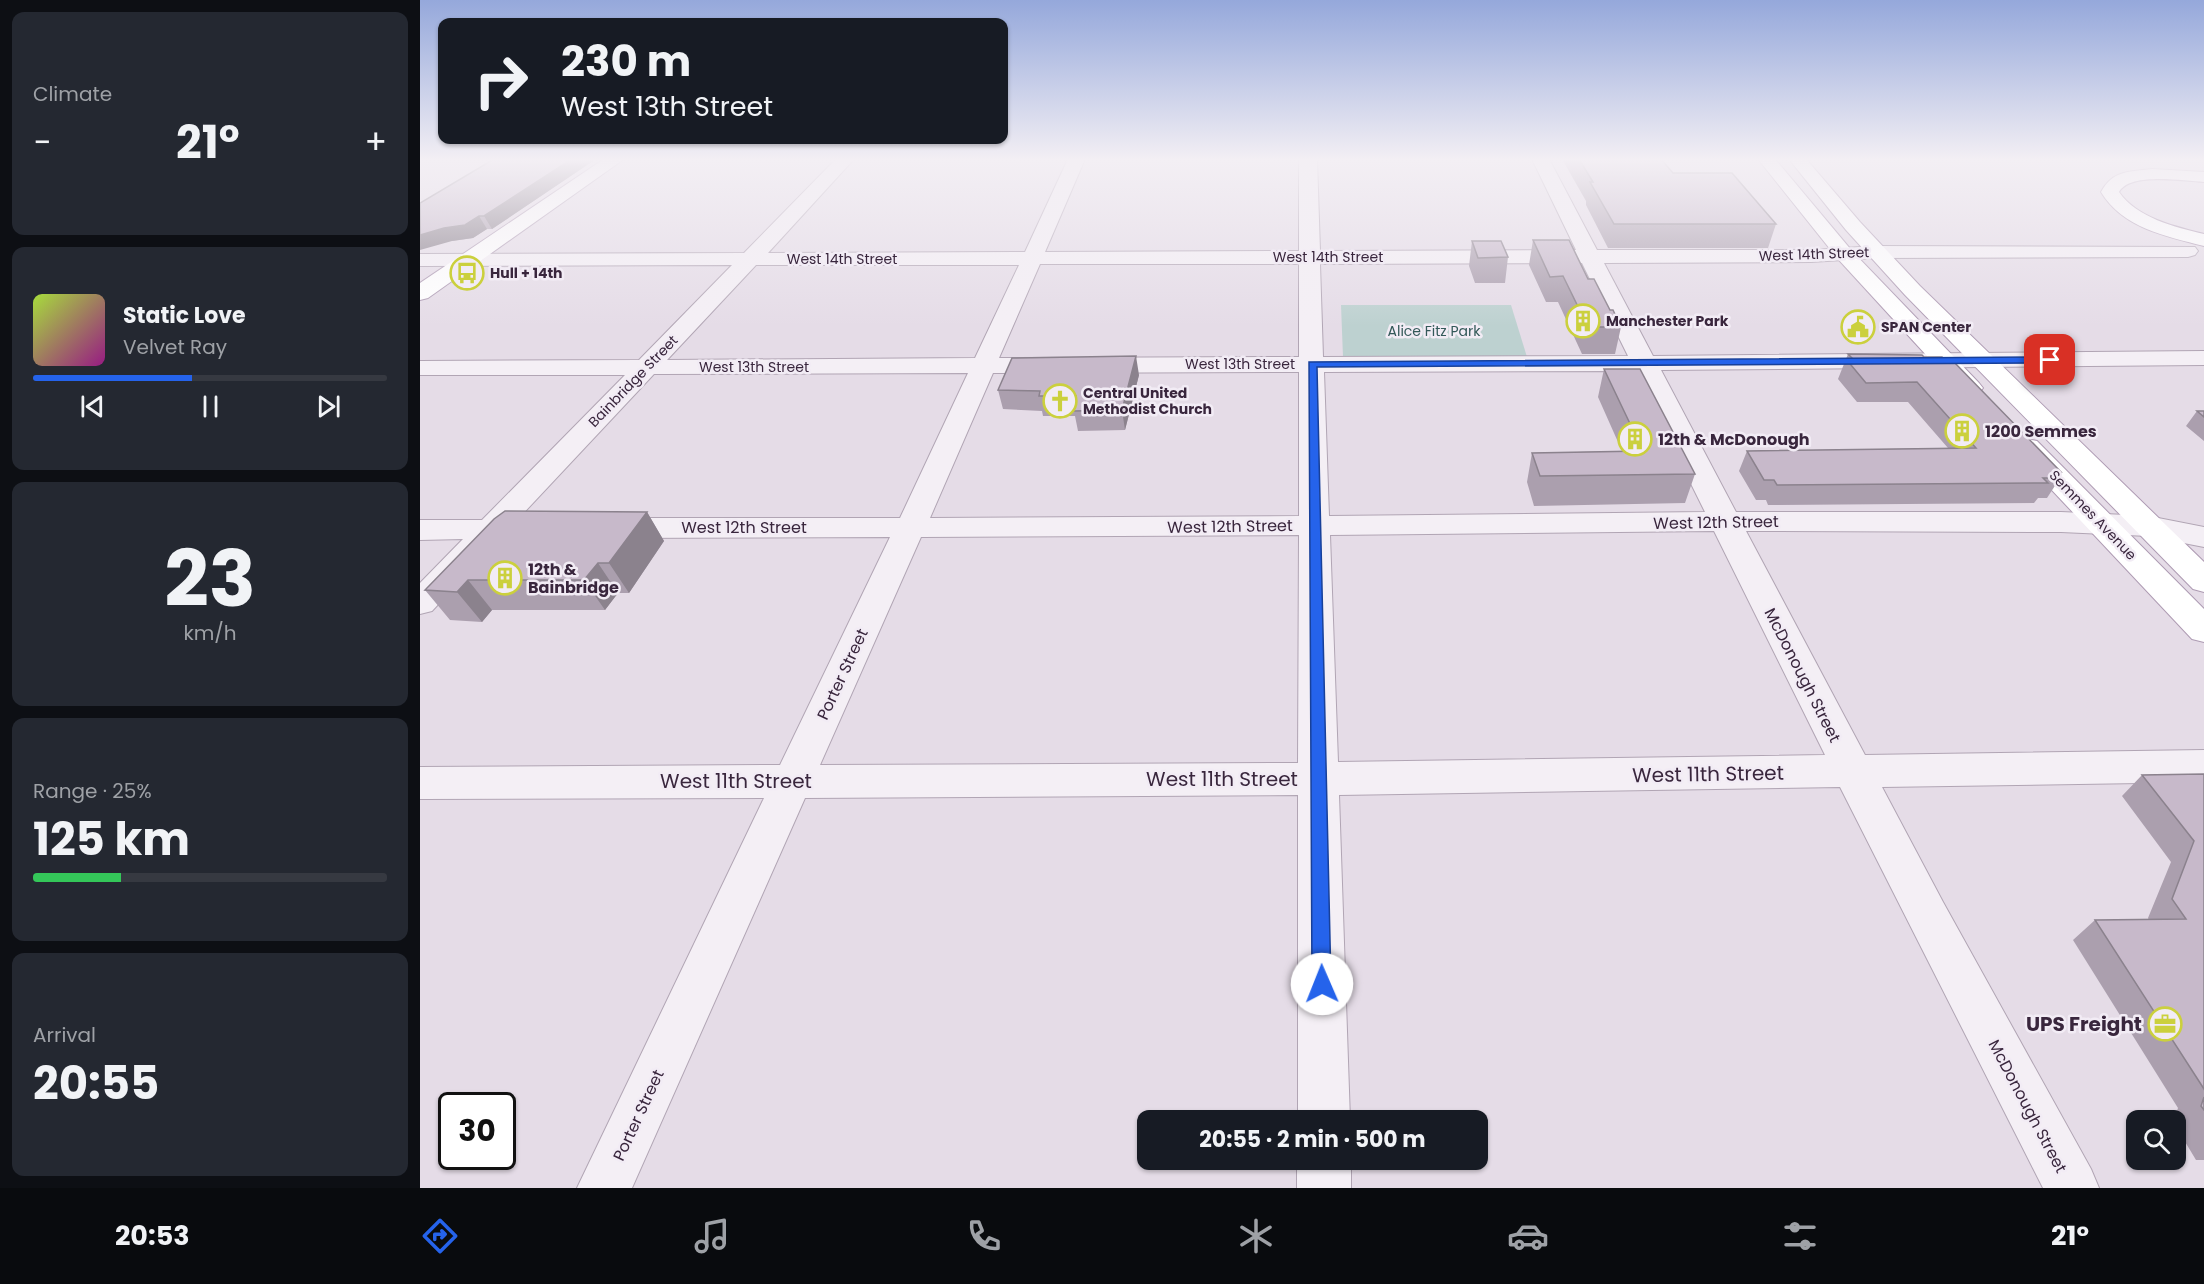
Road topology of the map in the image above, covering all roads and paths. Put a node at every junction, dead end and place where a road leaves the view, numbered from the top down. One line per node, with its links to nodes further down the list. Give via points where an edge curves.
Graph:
1 (535, 214): 18 (main road)
2 (793, 214): 17 (street, Bainbridge Street)
3 (1054, 214): 15 (street, Porter Street)
4 (1310, 214): 14 (street)
5 (1568, 214): 13 (street, McDonough Street)
6 (1812, 214): 12 (main road)
7 (1841, 214): 11 (main road, Semmes Avenue)
8 (2136, 214): 9 (main road)
9 (2155, 225): 10 (street, via 2159,233)
10 (2199, 250): 11 (street, West 14th Street)
11 (1876, 252): 12 (street, West 14th Street); 21 (main road, Semmes Avenue)
12 (1845, 255): 13 (street, West 14th Street); 22 (main road)
13 (1589, 256): 14 (street, West 14th Street); 23 (street, McDonough Street)
14 (1311, 257): 15 (street, West 14th Street); 24 (street)
15 (1032, 258): 17 (street, West 14th Street); 25 (street, Porter Street)
16 (420, 260): 18 (street, West 14th Street)
17 (750, 260): 18 (street, West 14th Street); 26 (street, Bainbridge Street)
18 (467, 261): 19 (main road)
19 (420, 293)
20 (2204, 358): 21 (street, West 13th Street)
21 (1982, 361): 22 (street, West 13th Street); 35 (main road, Semmes Avenue)
22 (1945, 362): 23 (street, West 13th Street); 28 (main road)
23 (1644, 363): 24 (street, West 13th Street); 31 (street, McDonough Street)
24 (1312, 364): 25 (street, West 13th Street); 33 (street)
25 (983, 365): 26 (street, West 13th Street); 34 (street, Porter Street)
26 (646, 367): 27 (street, West 13th Street); 37 (street, Bainbridge Street)
27 (420, 368)
28 (1990, 409)
29 (2013, 432): 32 (main road, Semmes Avenue)
30 (2204, 517): 35 (street, West 12th Street)
31 (1726, 522): 32 (street, West 12th Street); 33 (street, West 12th Street); 43 (street, McDonough Street)
32 (2101, 524): 35 (street, West 12th Street); 41 (main road, Semmes Avenue)
33 (1315, 525): 34 (street, West 12th Street); 44 (street)
34 (911, 526): 37 (street, West 12th Street); 45 (street, Porter Street)
35 (2148, 526): 38 (street, West 12th Street); 39 (main road, Semmes Avenue)
36 (420, 530): 37 (street, West 12th Street)
37 (491, 530): 40 (street, Bainbridge Street)
38 (2204, 537)
39 (2204, 581)
40 (420, 603)
41 (2204, 630)
42 (2204, 766): 43 (street, West 11th Street)
43 (1853, 773): 44 (street, West 11th Street); 51 (street, McDonough Street)
44 (1319, 779): 45 (street, West 11th Street); 47 (street)
45 (793, 781): 46 (street, West 11th Street); 49 (street, Porter Street)
46 (420, 783)
47 (1323, 1110)
48 (1324, 1170): 50 (street)
49 (604, 1188)
50 (1324, 1188)
51 (2072, 1188)

